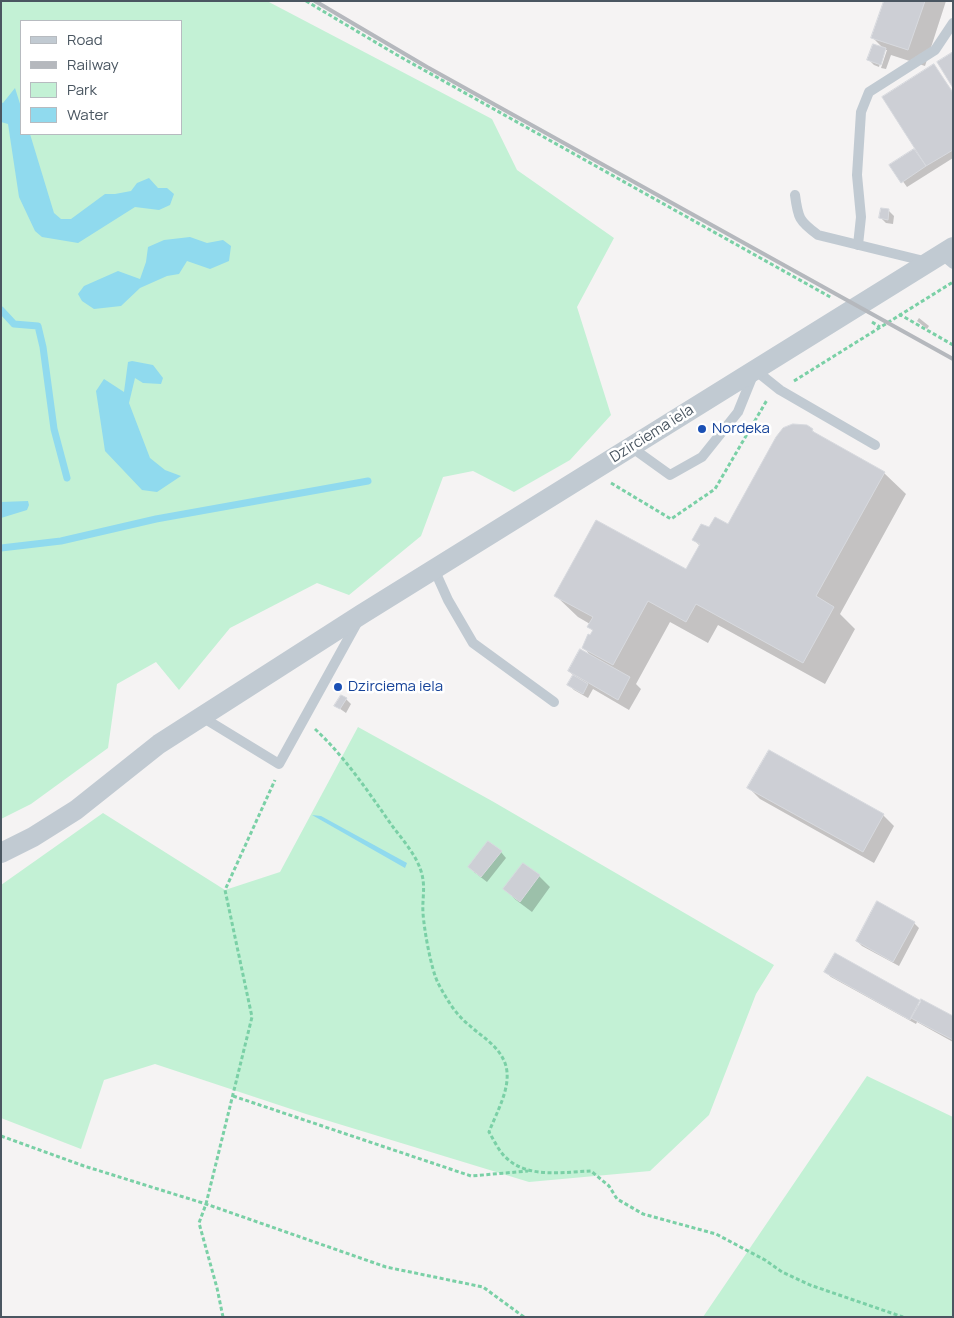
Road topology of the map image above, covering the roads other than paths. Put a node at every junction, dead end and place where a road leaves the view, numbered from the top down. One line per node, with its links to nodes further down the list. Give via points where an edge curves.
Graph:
1 (953, 23): 3 (lane, via 934,50 869,92 860,112 857,175 861,217)
2 (795, 195): 3 (lane, via 798,215 806,226 818,235)
3 (858, 245): 4 (lane)
4 (944, 257): 5 (street, Dzirciema iela)
5 (754, 370): 6 (lane, via 780,390); 7 (street, Dzirciema iela); 7 (lane, via 738,412 702,456 670,475)
6 (875, 445)
7 (631, 447): 8 (street, Dzirciema iela)
8 (434, 569): 9 (street, Dzirciema iela); 10 (lane, via 473,642)
9 (362, 614): 11 (street, Dzirciema iela); 11 (lane, via 279,764)
10 (554, 702)
11 (202, 717): 12 (street, Dzirciema iela, via 159,744 76,810)
12 (1, 853)

